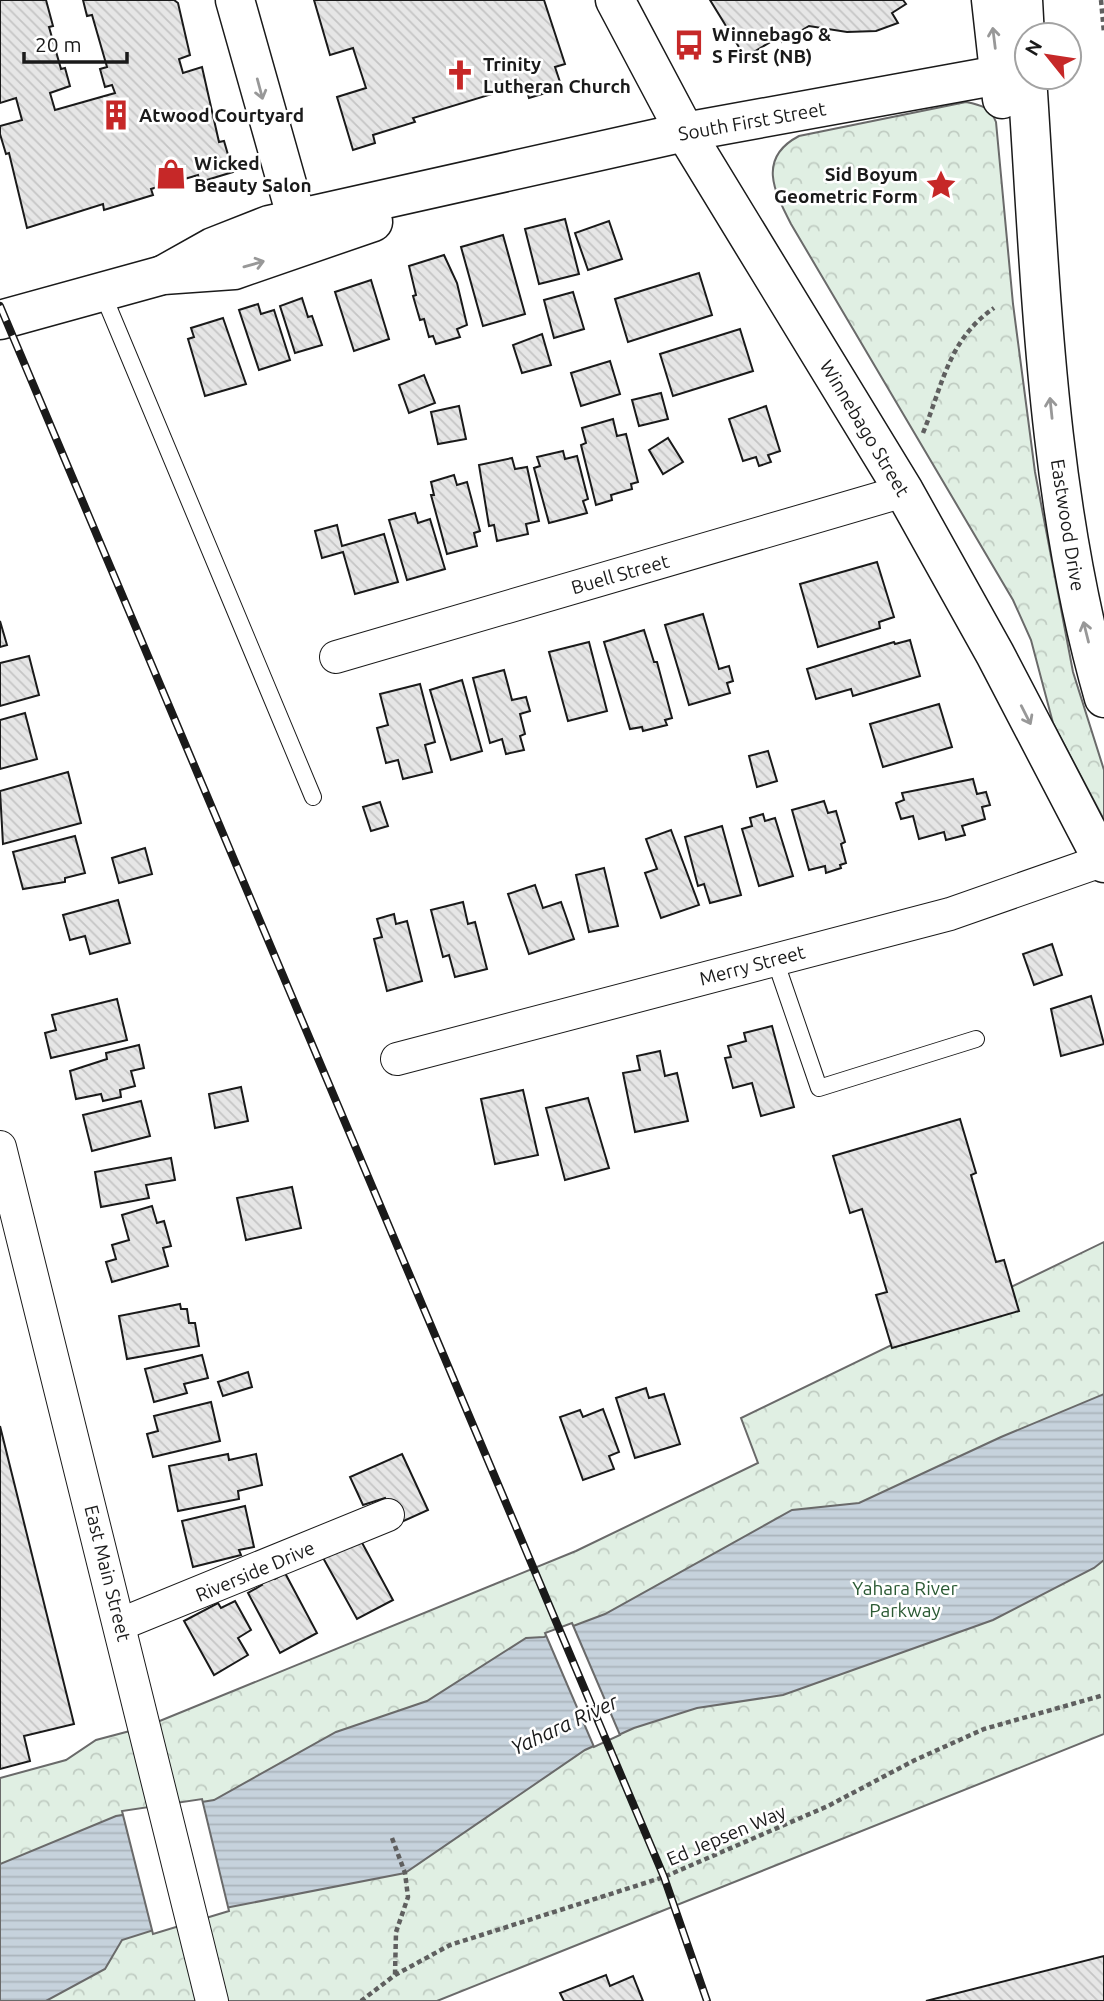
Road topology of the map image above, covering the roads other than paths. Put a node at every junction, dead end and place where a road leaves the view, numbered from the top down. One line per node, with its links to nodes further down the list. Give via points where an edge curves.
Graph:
1 (235, 0): 10 (street, one-way to 10)
2 (615, 0): 9 (street, Winnebago Street)
3 (991, 0): 6 (street, Eastwood Drive, one-way to 3)
4 (1023, 0): 5 (street, Eastwood Drive)
5 (1022, 21)
6 (1013, 61)
7 (1013, 76): 9 (street, South First Street)
8 (1018, 91): 15 (street, Eastwood Drive, one-way to 8, via 1081,609 1059,483 1045,349 1024,289)
9 (685, 132): 10 (street, South First Street, via 507,173); 13 (street, Winnebago Street)
10 (300, 233): 11 (street, South First Street, via 269,225 214,247 163,275)
11 (101, 292): 12 (street, South First Street); 16 (lane)
12 (0, 320)
13 (904, 491): 14 (street, Buell Street); 17 (street, Winnebago Street, one-way to 17)
14 (336, 657)
15 (1104, 698)
16 (313, 797)
17 (1103, 861): 18 (street, Merry Street, via 950,914)
18 (775, 960): 19 (lane, via 819,1088); 20 (street, Merry Street)
19 (976, 1039)
20 (397, 1059)
21 (0, 1147): 23 (street, East Main Street)
22 (388, 1515): 23 (street, Riverside Drive)
23 (121, 1624): 24 (street, East Main Street)
24 (212, 2001)

